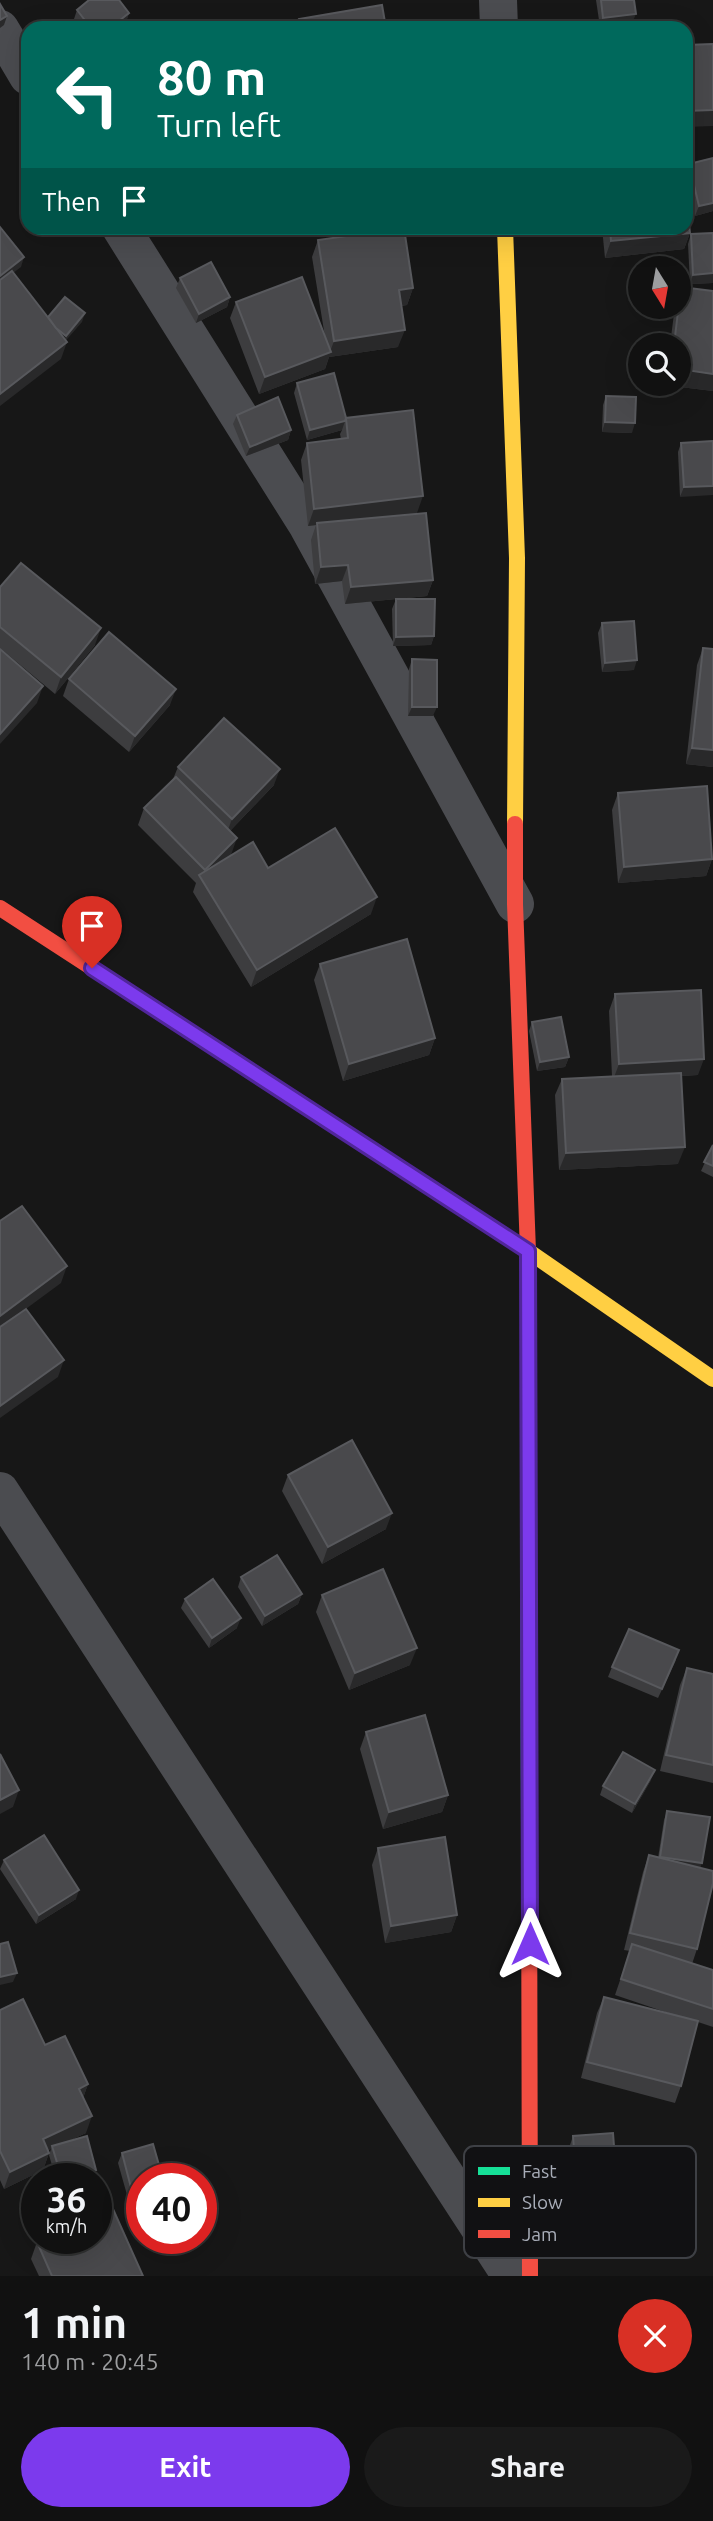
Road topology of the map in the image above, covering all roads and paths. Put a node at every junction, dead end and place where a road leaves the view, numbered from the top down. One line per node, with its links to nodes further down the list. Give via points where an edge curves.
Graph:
1 (498, 0): 2 (street)
2 (499, 21)
3 (0, 29): 4 (street)
4 (21, 64)
5 (125, 235): 7 (street, via 308,526)
6 (505, 235): 7 (street, via 517,558)
7 (515, 904): 9 (street)
8 (0, 908): 9 (street)
9 (528, 1251): 10 (street); 12 (street)
10 (713, 1379)
11 (0, 1491): 13 (street)
12 (530, 2146)
13 (464, 2204)
14 (499, 2258): 16 (street)
15 (530, 2258): 17 (street)
16 (511, 2276)
17 (530, 2276)

